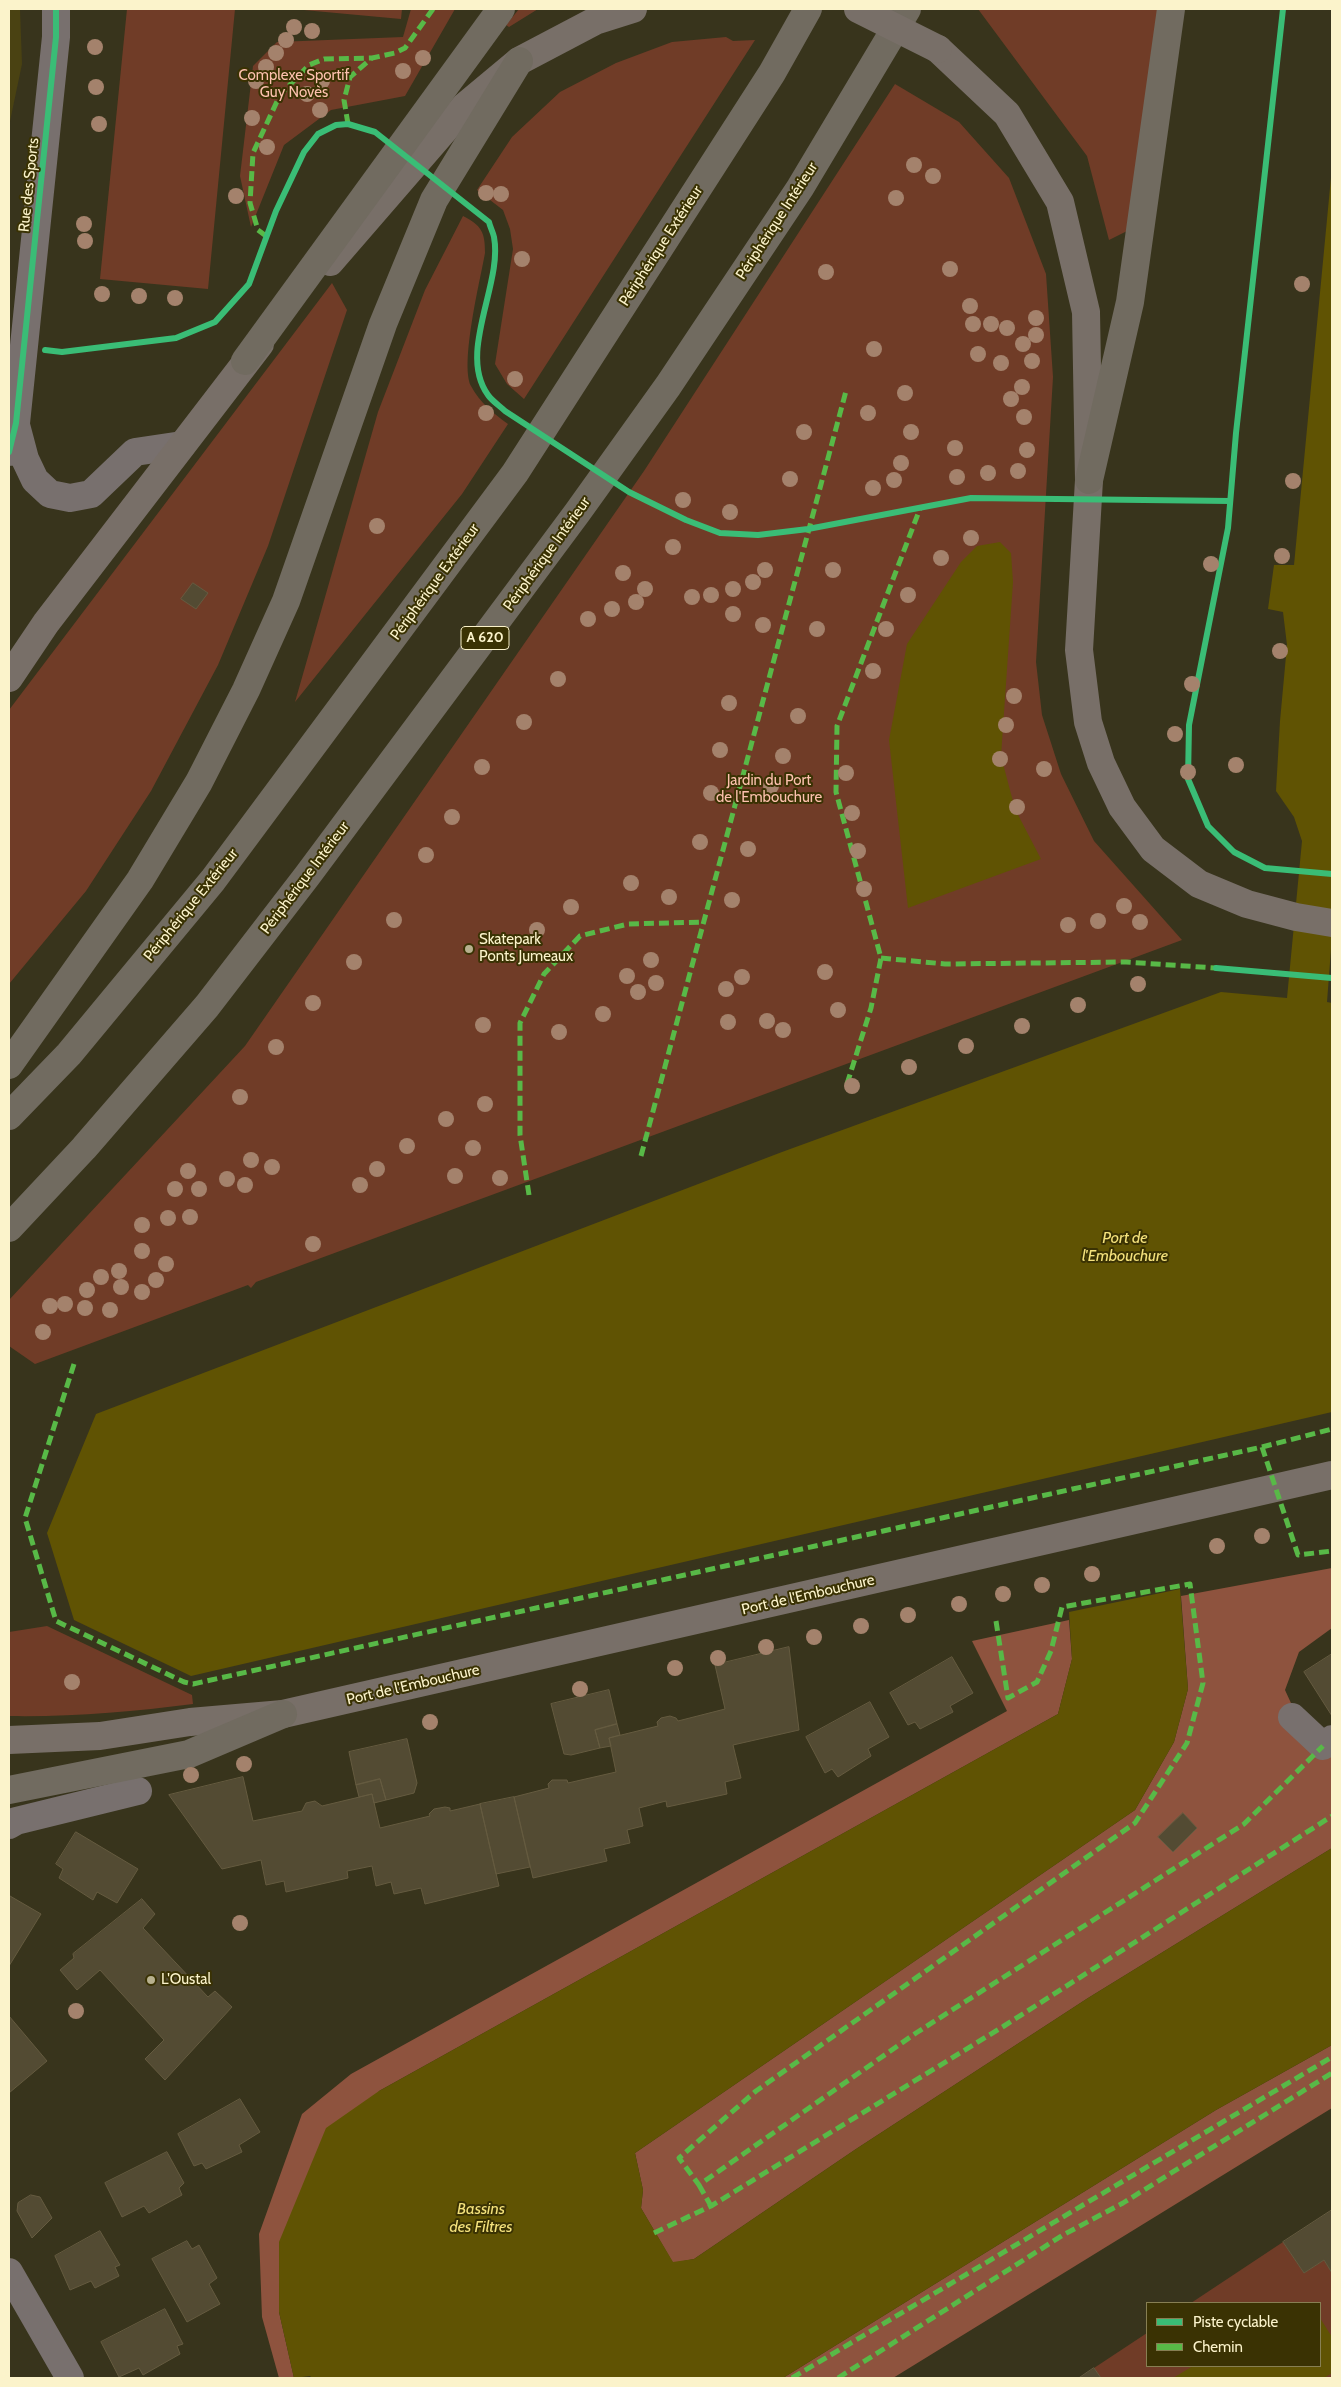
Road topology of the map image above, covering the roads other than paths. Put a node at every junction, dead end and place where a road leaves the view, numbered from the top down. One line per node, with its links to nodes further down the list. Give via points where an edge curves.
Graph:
1 (56, 9): 10 (street, Rue des Sports, via 56,37)
2 (501, 9): 9 (highway)
3 (633, 9): 8 (main road, via 595,21)
4 (808, 9): 19 (highway, Périphérique Extérieur, via 767,81 515,473 213,880 69,1054)
5 (858, 9): 13 (main road, bridge, via 938,49 952,62 1006,114 1060,202 1086,312)
6 (907, 9): 20 (highway, Périphérique Intérieur / A 620, via 800,188 668,386 559,537 308,876 207,1006 84,1148)
7 (1171, 9): 13 (highway, via 1130,302)
8 (519, 61): 9 (main road, via 465,106); 18 (highway, via 434,200 383,324 286,601 238,707 199,782 140,880)
9 (245, 361): 11 (main road)
10 (16, 423): 11 (street, Rue des Sports, via 25,459 35,480 50,494 70,498 91,494 135,452); 12 (street, Rue des Sports)
11 (182, 445): 14 (main road)
12 (9, 452)
13 (1089, 480): 17 (main road, via 1079,650 1088,722 1101,763 1122,807 1153,849 1199,884 1248,904)
14 (46, 623): 15 (street); 16 (main road)
15 (9, 659)
16 (9, 678)
17 (1332, 923)
18 (9, 1065)
19 (9, 1116)
20 (9, 1228)
21 (1332, 1476): 22 (main road, Port de l'Embouchure)
22 (1305, 1481): 23 (main road); 24 (main road, Port de l'Embouchure)
23 (1332, 1486)
24 (283, 1714): 26 (main road, Port de l'Embouchure, via 190,1722 100,1736); 28 (highway, via 189,1754)
25 (1292, 1717): 27 (street, via 1323,1746)
26 (9, 1740)
27 (1332, 1740)
28 (9, 1790)
29 (138, 1792): 30 (street)
30 (9, 1825)
31 (9, 2272): 32 (street)
32 (70, 2378)

